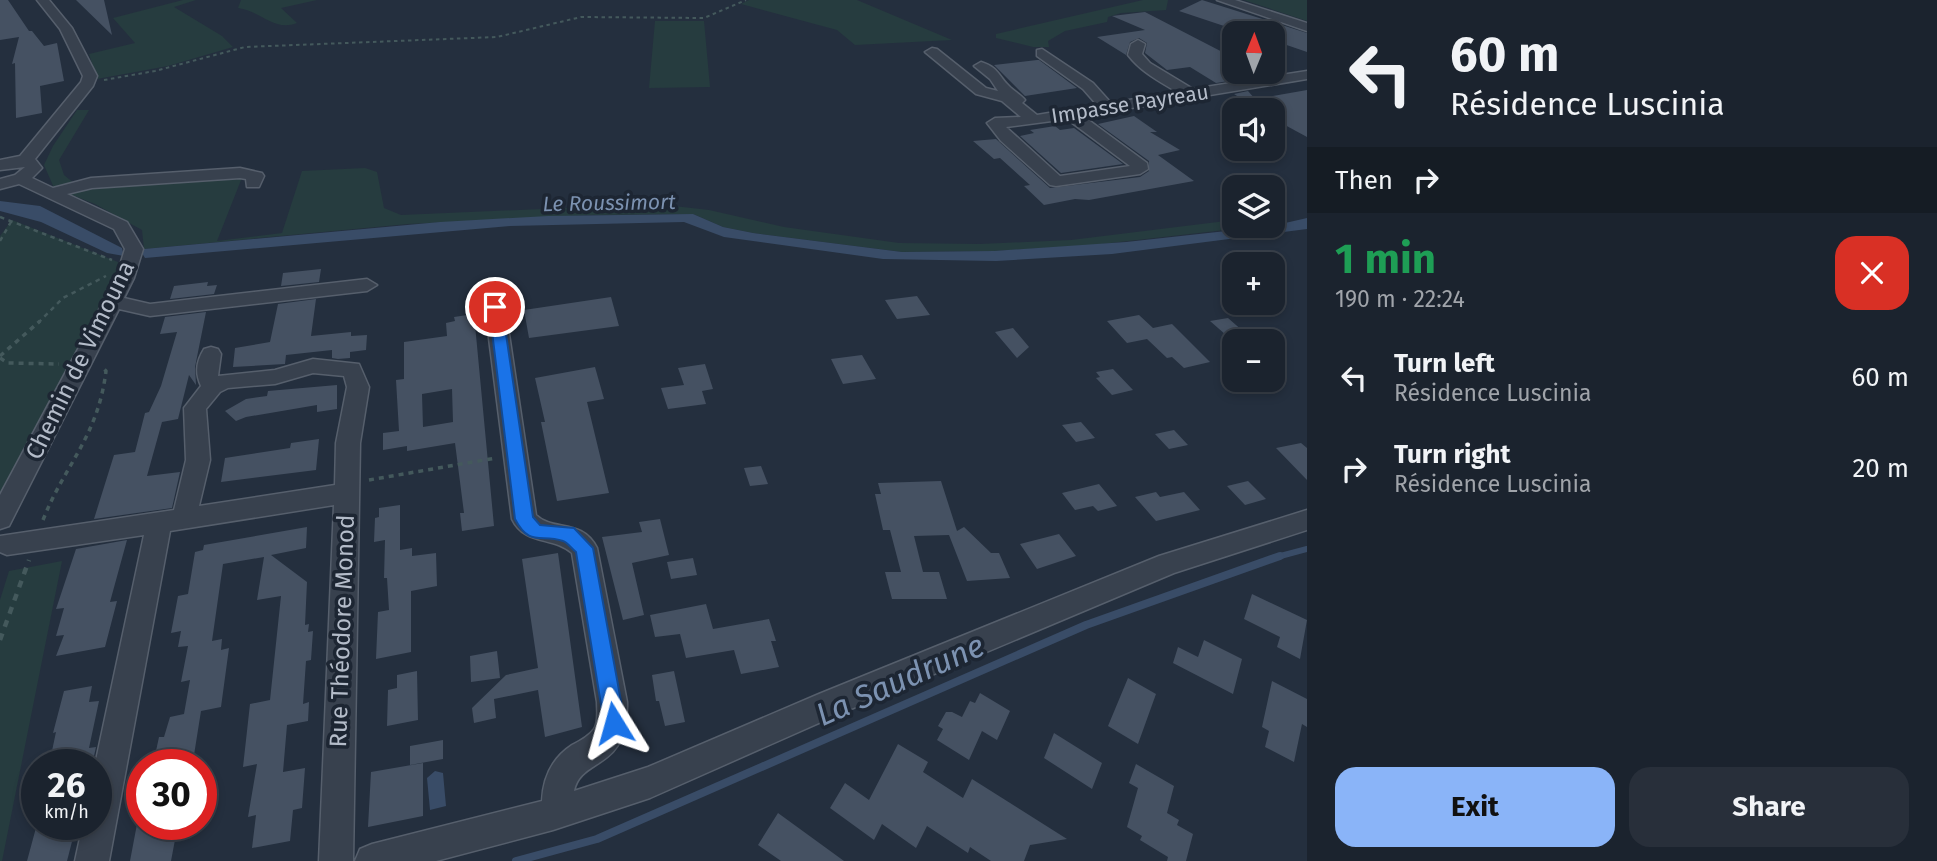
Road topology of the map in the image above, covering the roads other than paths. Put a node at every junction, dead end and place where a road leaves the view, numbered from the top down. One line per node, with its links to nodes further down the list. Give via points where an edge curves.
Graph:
1 (43, 0): 13 (street, via 77,46 88,69 88,83)
2 (1223, 0): 3 (street)
3 (1307, 26)
4 (1138, 44): 9 (street, via 1135,55 1145,66)
5 (932, 51): 12 (lane, via 981,91 1007,98)
6 (1042, 53): 10 (street, via 1088,86)
7 (981, 66): 12 (street)
8 (1307, 75): 9 (street, Impasse Payreau)
9 (1190, 94): 10 (street, Impasse Payreau)
10 (1108, 108): 11 (street, Impasse Payreau)
11 (1070, 114): 12 (street, Impasse Payreau); 12 (street, Impasse Payreau, via 1140,169 1056,181 995,123)
12 (1039, 119)
13 (25, 161): 14 (street); 15 (street, via 34,168)
14 (0, 165)
15 (21, 179): 17 (street); 18 (street, Chemin de Vimouna)
16 (253, 183): 18 (street, via 256,176 251,174 227,174 91,183)
17 (0, 184)
18 (50, 194): 20 (street, Chemin de Vimouna, via 121,226 128,257)
19 (367, 285): 20 (street, via 150,310)
20 (113, 302): 25 (street, Chemin de Vimouna)
21 (495, 307): 29 (street, via 524,519 531,529 568,534 584,548 612,702 614,723 609,735 560,780)
22 (211, 354): 23 (street, via 206,373)
23 (212, 387): 24 (street, via 313,366 352,369 358,387 348,443); 27 (street, via 195,408 198,460)
24 (347, 488): 27 (street, Rue Théodore Monod); 31 (street, Rue Théodore Monod)
25 (0, 519)
26 (1307, 520): 29 (street, via 1168,564 650,782)
27 (172, 521): 28 (street, Rue Théodore Monod, via 35,542); 30 (street, via 124,687)
28 (2, 542)
29 (558, 812): 32 (street)
30 (92, 861)
31 (336, 861)
32 (372, 861)

